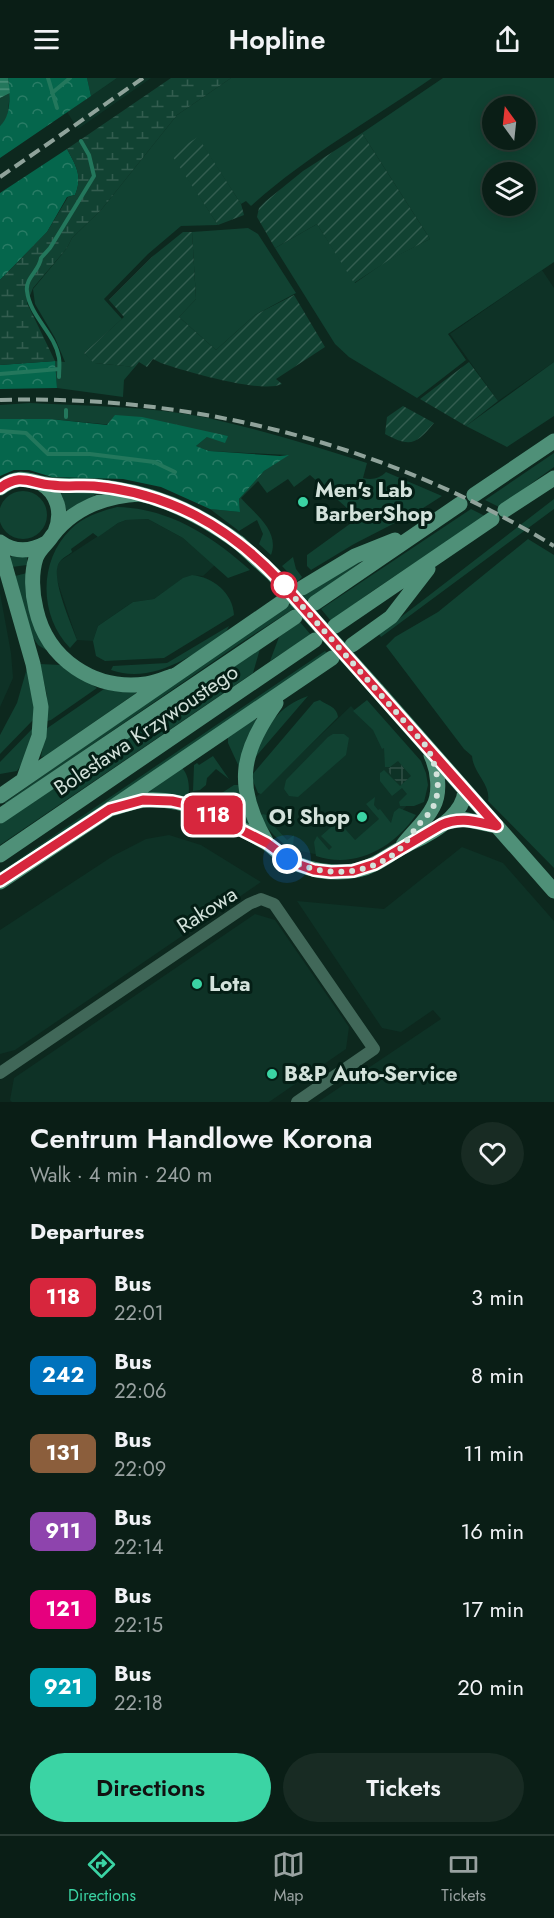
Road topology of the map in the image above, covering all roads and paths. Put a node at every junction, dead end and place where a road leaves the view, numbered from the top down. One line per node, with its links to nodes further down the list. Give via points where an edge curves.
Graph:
1 (554, 441): 6 (main road)
2 (554, 478): 8 (main road)
3 (40, 483): 4 (main road, via 26,479); 5 (main road, via 95,486); 11 (main road, via 58,506 59,519)
4 (3, 484)
5 (140, 494): 11 (main road, via 92,504 66,520); 25 (main road, bridge, via 195,514 239,543 279,580)
6 (474, 495)
7 (460, 504): 10 (main road)
8 (505, 510)
9 (492, 519): 14 (main road)
10 (420, 530): 15 (main road, via 355,556); 17 (main road)
11 (50, 537): 12 (main road, via 25,551 10,549); 23 (main road, via 34,568 34,602 42,630 60,657 84,673 111,682 145,684)
12 (0, 542)
13 (0, 548): 26 (main road, via 39,689 41,715 35,750)
14 (436, 558): 19 (main road); 21 (main road, via 391,616)
15 (302, 588)
16 (282, 602): 23 (main road)
17 (315, 603)
18 (295, 617): 30 (main road, Bolesława Krzywoustego)
19 (335, 626)
20 (315, 640): 35 (main road, Bolesława Krzywoustego)
21 (352, 645)
22 (332, 658): 24 (main road)
23 (172, 676): 26 (main road)
24 (283, 693): 29 (main road); 33 (main road, via 254,737 246,765 246,795)
25 (427, 747): 27 (main road); 34 (main road, via 437,774 434,807)
26 (24, 778): 28 (main road)
27 (465, 791): 31 (main road, via 462,803); 32 (main road)
28 (0, 796)
29 (110, 809): 33 (main road, via 143,800 180,803); 36 (main road)
30 (0, 816)
31 (441, 825): 32 (main road, via 463,819); 34 (main road)
32 (497, 826): 37 (main road)
33 (267, 843): 34 (main road, via 294,863 331,872 369,866)
34 (401, 848)
35 (0, 855)
36 (0, 882)
37 (554, 891)
38 (0, 1073): 39 (street, Rakowa, via 261,899 274,904 374,1049)
39 (297, 1102)

